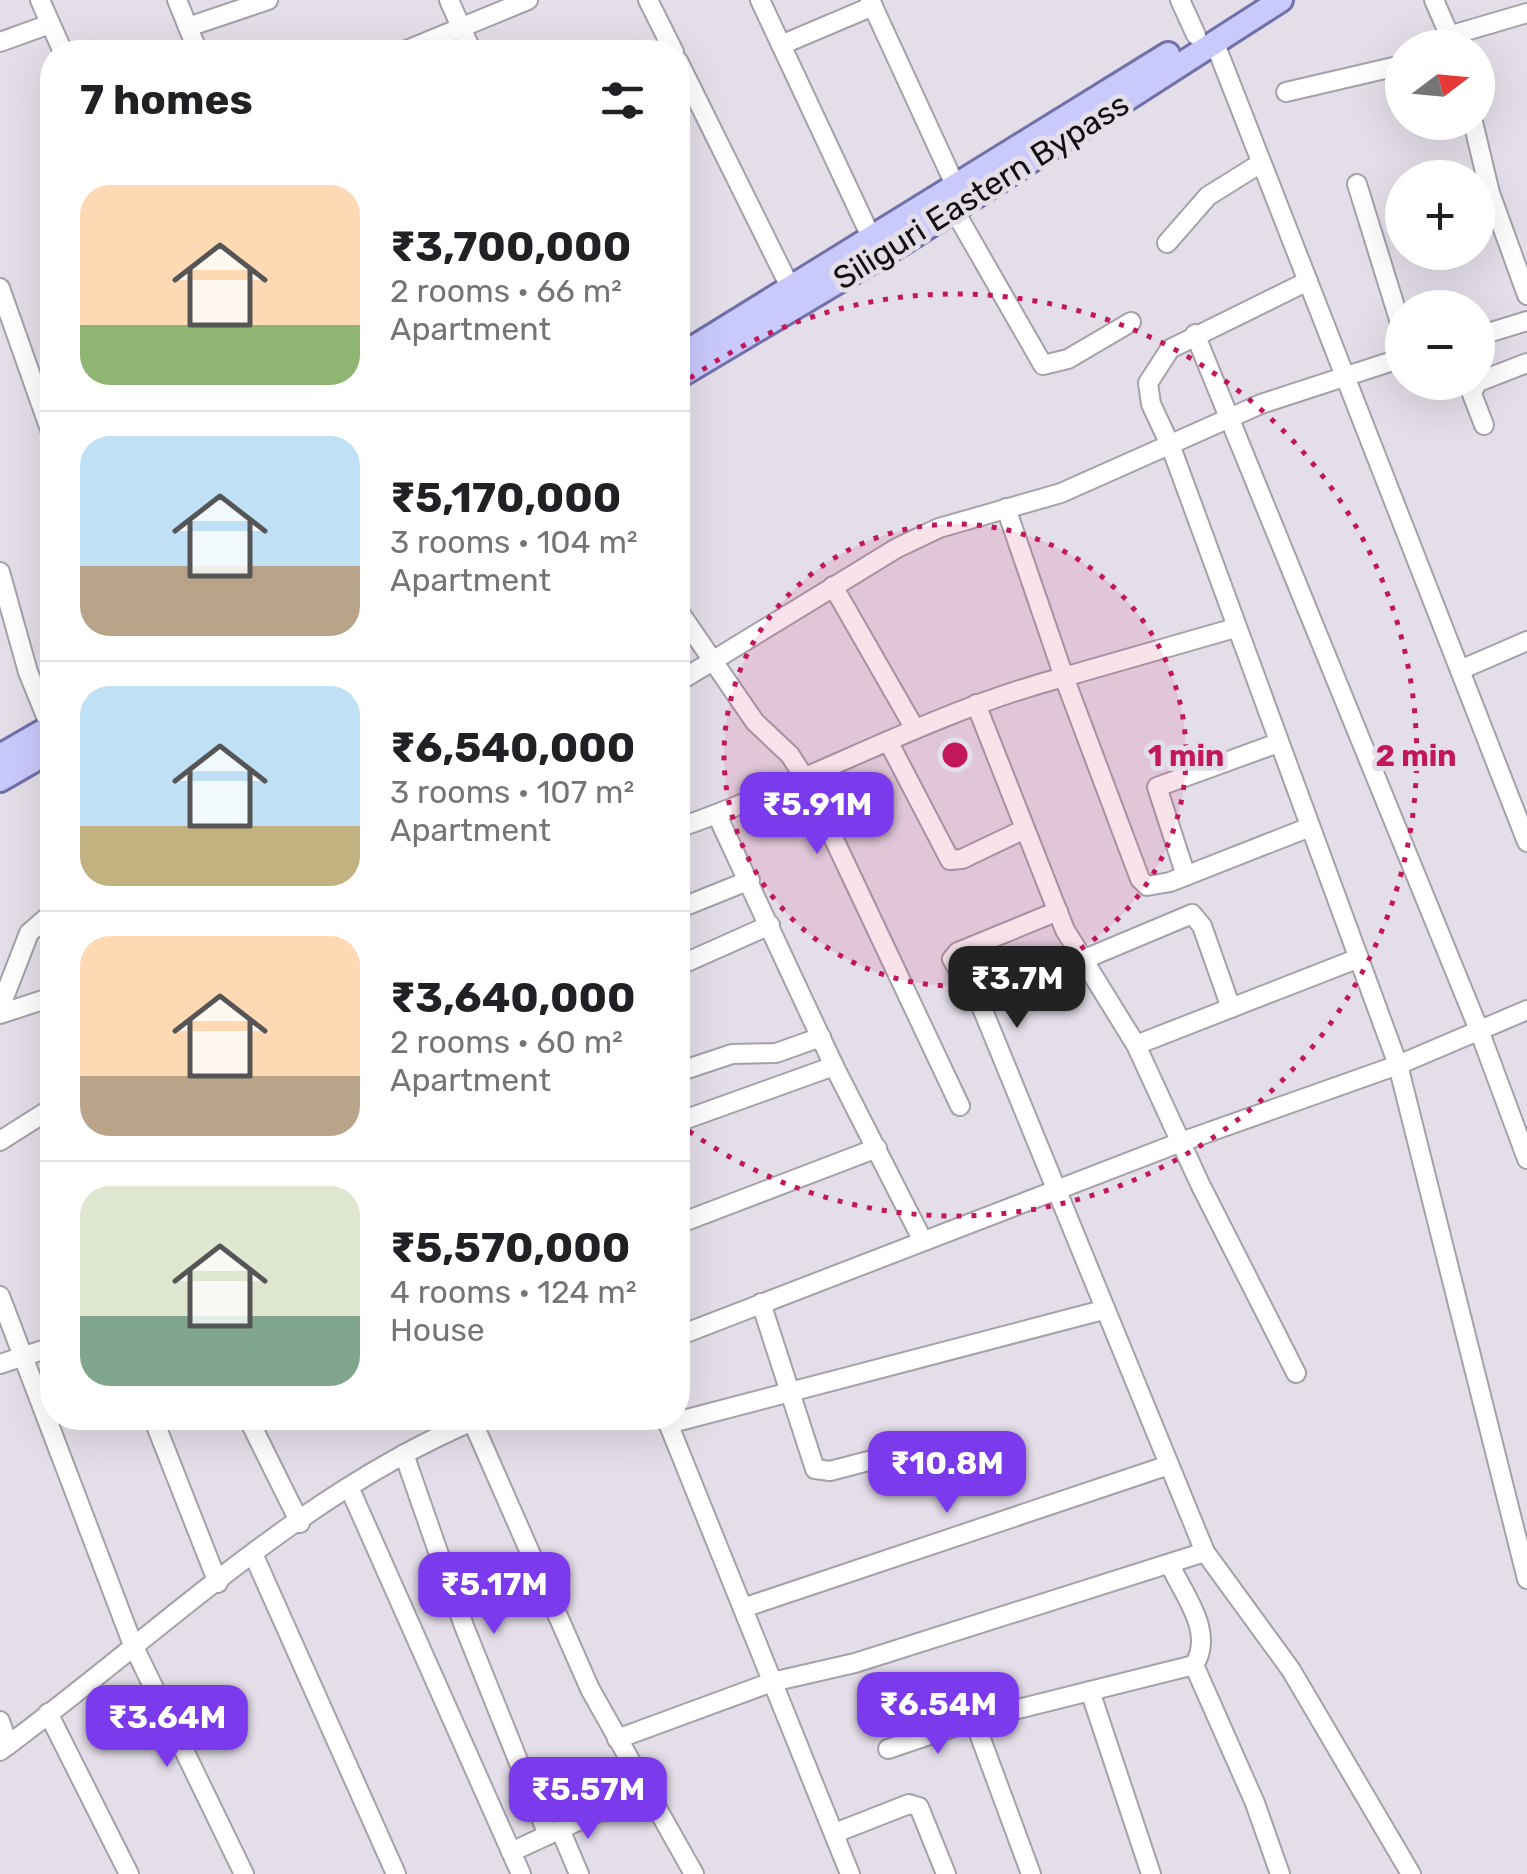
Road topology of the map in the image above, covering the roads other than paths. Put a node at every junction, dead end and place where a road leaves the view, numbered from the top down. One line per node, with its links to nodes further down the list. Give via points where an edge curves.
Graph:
1 (40, 0): 14 (street)
2 (177, 0): 15 (street)
3 (268, 0): 15 (street)
4 (449, 0): 16 (street)
5 (528, 0): 16 (street)
6 (648, 0): 24 (street)
7 (760, 0): 26 (street)
8 (1180, 0): 19 (street)
9 (1253, 0): 19 (main road, Siliguri Eastern Bypass)
10 (1281, 0): 19 (main road, Siliguri Eastern Bypass)
11 (1434, 0): 17 (street)
12 (871, 3): 26 (street); 33 (street)
13 (1527, 14): 18 (street)
14 (50, 24): 20 (street); 25 (street)
15 (188, 27): 21 (street)
16 (461, 28): 22 (street); 23 (street)
17 (1448, 30)
18 (1485, 30)
19 (1206, 38): 31 (street); 33 (main road, Siliguri Eastern Bypass)
20 (57, 40)
21 (193, 40)
22 (432, 40)
23 (466, 40)
24 (668, 40)
25 (0, 42)
26 (781, 45): 34 (street)
27 (1385, 69): 28 (street)
28 (1286, 92)
29 (690, 101): 39 (street)
30 (1477, 140): 37 (street)
31 (1261, 162): 35 (street, via 1208,196); 36 (street)
32 (1357, 184): 40 (street)
33 (955, 198): 34 (main road, Siliguri Eastern Bypass); 42 (street, via 1043,365 1068,359); 48 (main road, Siliguri Eastern Bypass)
34 (872, 239): 39 (main road, Siliguri Eastern Bypass)
35 (1167, 243)
36 (1308, 281): 44 (street); 49 (street)
37 (1525, 284)
38 (0, 288): 52 (street)
39 (791, 288): 45 (main road, Siliguri Eastern Bypass)
40 (1390, 290)
41 (1527, 321): 43 (street)
42 (1131, 322)
43 (1495, 331)
44 (1194, 334): 53 (street); 55 (street, via 1170,349 1148,383)
45 (690, 350)
46 (1385, 363): 49 (street)
47 (1527, 363): 50 (street)
48 (690, 368)
49 (1345, 375): 53 (street); 64 (street)
50 (1495, 375)
51 (1474, 400): 54 (street)
52 (40, 402)
53 (1227, 420): 55 (street); 95 (street)
54 (1484, 425)
55 (1171, 448): 56 (street, via 1076,488); 61 (street)
56 (1006, 508): 58 (street, via 939,528); 66 (street)
57 (0, 572): 59 (street)
58 (833, 586): 63 (street); 69 (street)
59 (7, 624): 67 (street)
60 (690, 628): 63 (street)
61 (1235, 628): 66 (street); 72 (street)
62 (1527, 641): 64 (street)
63 (712, 660): 65 (street); 76 (street)
64 (1460, 670): 81 (street)
65 (690, 674)
66 (1064, 677): 68 (street); 82 (street, via 1140,878 1157,886)
67 (40, 704)
68 (976, 704): 69 (street); 80 (street)
69 (915, 729): 71 (street)
70 (40, 738): 74 (main road)
71 (888, 741): 76 (street); 80 (street, via 950,860)
72 (1278, 743): 79 (street); 82 (street, via 1157,787)
73 (40, 744): 75 (main road)
74 (0, 756)
75 (0, 780)
76 (806, 780): 77 (street); 101 (street)
77 (717, 814): 78 (street); 83 (street)
78 (690, 824)
79 (1310, 827): 82 (street); 88 (street)
80 (1025, 829): 85 (street)
81 (1527, 842)
82 (1186, 876)
83 (750, 880): 84 (street); 87 (street)
84 (690, 904)
85 (1058, 911): 90 (street); 108 (street, via 952,958 982,1008)
86 (40, 923): 94 (street, via 29,933)
87 (770, 925): 89 (street); 96 (street)
88 (1359, 958): 92 (street); 98 (street)
89 (690, 961)
90 (1080, 961): 92 (street, via 1192,914); 97 (street)
91 (40, 1000): 94 (street)
92 (1230, 1008): 97 (street)
93 (1527, 1010): 95 (street)
94 (0, 1011)
95 (1479, 1030): 98 (street); 107 (street)
96 (821, 1037): 99 (street); 100 (street, via 776,1053 732,1054)
97 (1136, 1046): 105 (street)
98 (1398, 1065): 105 (street); 136 (street)
99 (834, 1066): 103 (street); 106 (street)
100 (690, 1068)
101 (960, 1106)
102 (40, 1116): 104 (street)
103 (690, 1118)
104 (0, 1141)
105 (1181, 1142): 108 (street); 118 (street)
106 (877, 1148): 109 (street); 110 (street)
107 (1527, 1159)
108 (1058, 1191): 110 (street); 113 (street)
109 (690, 1219)
110 (923, 1241): 112 (street)
111 (0, 1296): 116 (street)
112 (762, 1302): 114 (street); 119 (street)
113 (1102, 1310): 119 (street); 130 (street)
114 (690, 1331)
115 (40, 1351): 116 (street)
116 (22, 1357): 117 (street); 120 (street)
117 (0, 1364)
118 (1296, 1373)
119 (790, 1392): 121 (street); 128 (street, via 815,1469)
120 (40, 1403)
121 (690, 1416)
122 (50, 1430): 139 (street)
123 (158, 1430): 137 (street)
124 (254, 1430): 132 (street)
125 (451, 1430): 129 (street)
126 (480, 1430): 146 (street)
127 (671, 1430): 138 (street)
128 (907, 1451)
129 (404, 1454): 131 (street); 150 (street, via 464,1626)
130 (1166, 1466): 133 (street); 138 (street)
131 (349, 1487): 132 (street); 152 (street)
132 (300, 1523): 134 (street)
133 (1204, 1552): 135 (street); 164 (street, via 1291,1670)
134 (254, 1556): 137 (street); 155 (street)
135 (1170, 1564): 140 (street, via 1202,1633); 141 (street, via 855,1664)
136 (1527, 1579)
137 (218, 1583): 139 (street)
138 (743, 1608): 141 (street)
139 (134, 1645): 143 (street); 154 (street)
140 (1194, 1666): 142 (street); 163 (street)
141 (772, 1682): 146 (street); 151 (street)
142 (1090, 1691): 144 (street); 162 (street)
143 (48, 1713): 147 (street); 153 (street)
144 (974, 1720): 148 (street); 161 (street)
145 (0, 1721): 147 (street)
146 (617, 1739): 149 (street)
147 (4, 1748)
148 (888, 1749)
149 (644, 1790): 150 (street); 158 (street)
150 (554, 1832): 152 (street); 157 (street)
151 (835, 1832): 159 (street); 160 (street, via 908,1804 919,1807)
152 (510, 1852): 156 (street)
153 (128, 1874)
154 (244, 1874)
155 (396, 1874)
156 (521, 1874)
157 (579, 1874)
158 (694, 1874)
159 (850, 1874)
160 (946, 1874)
161 (1031, 1874)
162 (1151, 1874)
163 (1280, 1874)
164 (1410, 1874)

